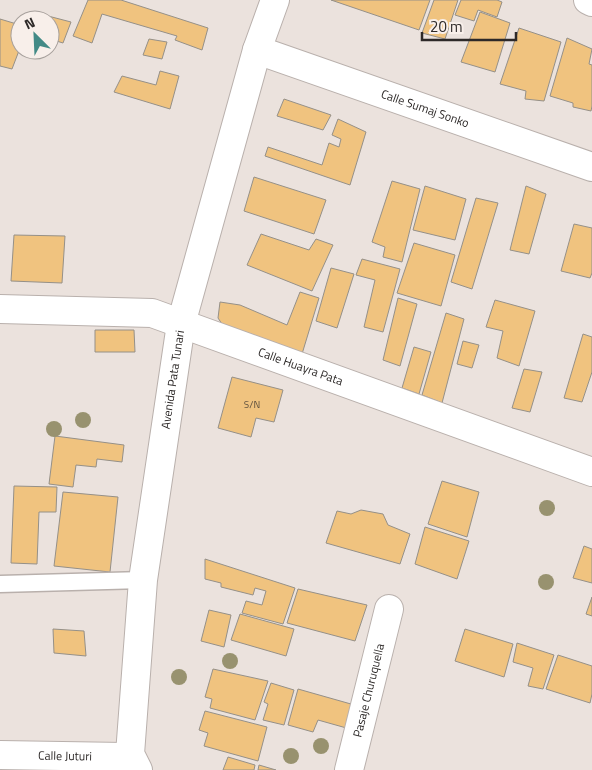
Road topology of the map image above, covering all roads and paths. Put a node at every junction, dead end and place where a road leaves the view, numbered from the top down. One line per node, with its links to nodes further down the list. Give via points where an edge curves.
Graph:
1 (276, 0): 4 (street, Avenida Pata Tunari)
2 (588, 0): 3 (street)
3 (592, 2)
4 (257, 50): 5 (street, Calle Sumaj Sonko); 7 (street, Avenida Pata Tunari)
5 (592, 168)
6 (1, 307): 7 (street, Calle Huayra Pata, via 152,313)
7 (181, 324): 8 (street, Calle Huayra Pata); 9 (street, Avenida Pata Tunari)
8 (592, 472)
9 (143, 580): 10 (lane); 13 (street, Avenida Pata Tunari)
10 (0, 584)
11 (390, 610): 14 (street, Pasaje Churuquella)
12 (0, 755): 13 (street, Calle Juturi, via 124,757)
13 (131, 765)
14 (349, 770)

